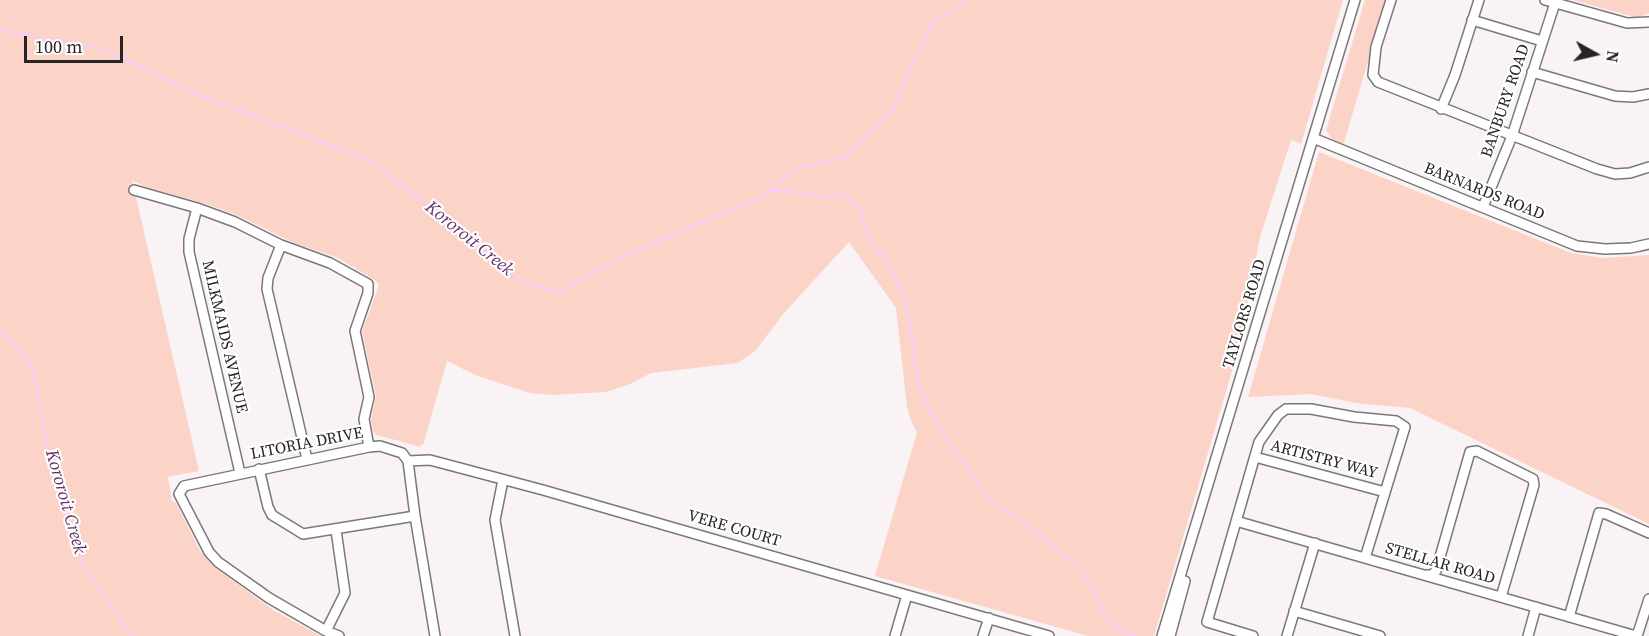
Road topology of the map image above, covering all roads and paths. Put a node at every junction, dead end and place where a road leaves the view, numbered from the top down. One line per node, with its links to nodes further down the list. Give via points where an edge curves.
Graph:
1 (1355, 0): 13 (street, TAYLORS ROAD)
2 (1391, 0): 11 (street, via 1376,47 1376,81)
3 (1479, 0): 6 (street)
4 (1545, 0): 5 (street)
5 (1555, 3): 7 (street, via 1627,23); 8 (street, BANBURY ROAD)
6 (1472, 20): 8 (street); 11 (street)
7 (1649, 22)
8 (1542, 40): 9 (street, BANBURY ROAD)
9 (1532, 72): 10 (street, via 1615,96); 12 (street, BANBURY ROAD)
10 (1649, 94)
11 (1442, 109): 12 (street)
12 (1512, 136): 14 (street, via 1615,174); 16 (street, BANBURY ROAD)
13 (1313, 138): 16 (street, BARNARDS ROAD); 33 (street, TAYLORS ROAD)
14 (1649, 167)
15 (134, 190): 17 (street)
16 (1483, 207): 18 (street, BARNARDS ROAD, via 1577,246 1605,249)
17 (197, 208): 19 (street); 25 (street, MILKMAIDS AVENUE, via 189,252)
18 (1649, 244)
19 (281, 245): 20 (street, via 330,263 368,284 355,332 369,397 364,419); 22 (street, via 267,289)
20 (369, 447): 22 (street, LITORIA DRIVE); 23 (street, LITORIA DRIVE, via 391,449 402,453)
21 (1255, 457): 27 (street, ARTISTRY WAY); 27 (street, via 1259,442 1286,409 1396,421 1405,427); 29 (street)
22 (307, 459): 24 (street, LITORIA DRIVE)
23 (408, 461): 26 (street, VERE COURT, via 430,460); 28 (street)
24 (259, 469): 25 (street, LITORIA DRIVE); 30 (street, via 272,515 303,534)
25 (240, 473): 43 (street, LITORIA DRIVE, via 182,490 209,552 268,598)
26 (503, 480): 36 (street, VERE COURT); 48 (street, via 495,520)
27 (1385, 492): 34 (street)
28 (415, 516): 30 (street); 47 (street)
29 (1236, 521): 32 (street, STELLAR ROAD); 45 (street, via 1207,622)
30 (336, 530): 43 (street, via 345,593)
31 (1649, 533): 41 (street, via 1599,513)
32 (1315, 543): 34 (street, STELLAR ROAD); 40 (street)
33 (1186, 558): 52 (street, TAYLORS ROAD); 53 (street, via 1188,567)
34 (1365, 558): 35 (street, STELLAR ROAD)
35 (1426, 576): 37 (street, STELLAR ROAD); 37 (street, via 1436,571 1470,452 1477,451 1533,479)
36 (907, 595): 42 (street, VERE COURT); 49 (street)
37 (1502, 597): 39 (street, STELLAR ROAD)
38 (1649, 599): 58 (street)
39 (1536, 607): 41 (street, STELLAR ROAD); 57 (street)
40 (1294, 611): 55 (street); 56 (street)
41 (1569, 616): 44 (street, STELLAR ROAD)
42 (989, 618): 50 (street); 51 (street, VERE COURT)
43 (326, 631): 46 (street)
44 (1609, 632): 58 (street, STELLAR ROAD)
45 (1236, 634): 54 (street)
46 (339, 636)
47 (435, 636)
48 (515, 636)
49 (895, 636)
50 (983, 636)
51 (1049, 636)
52 (1162, 636)
53 (1170, 636)
54 (1253, 636)
55 (1287, 636)
56 (1380, 636)
57 (1528, 636)
58 (1636, 636)

